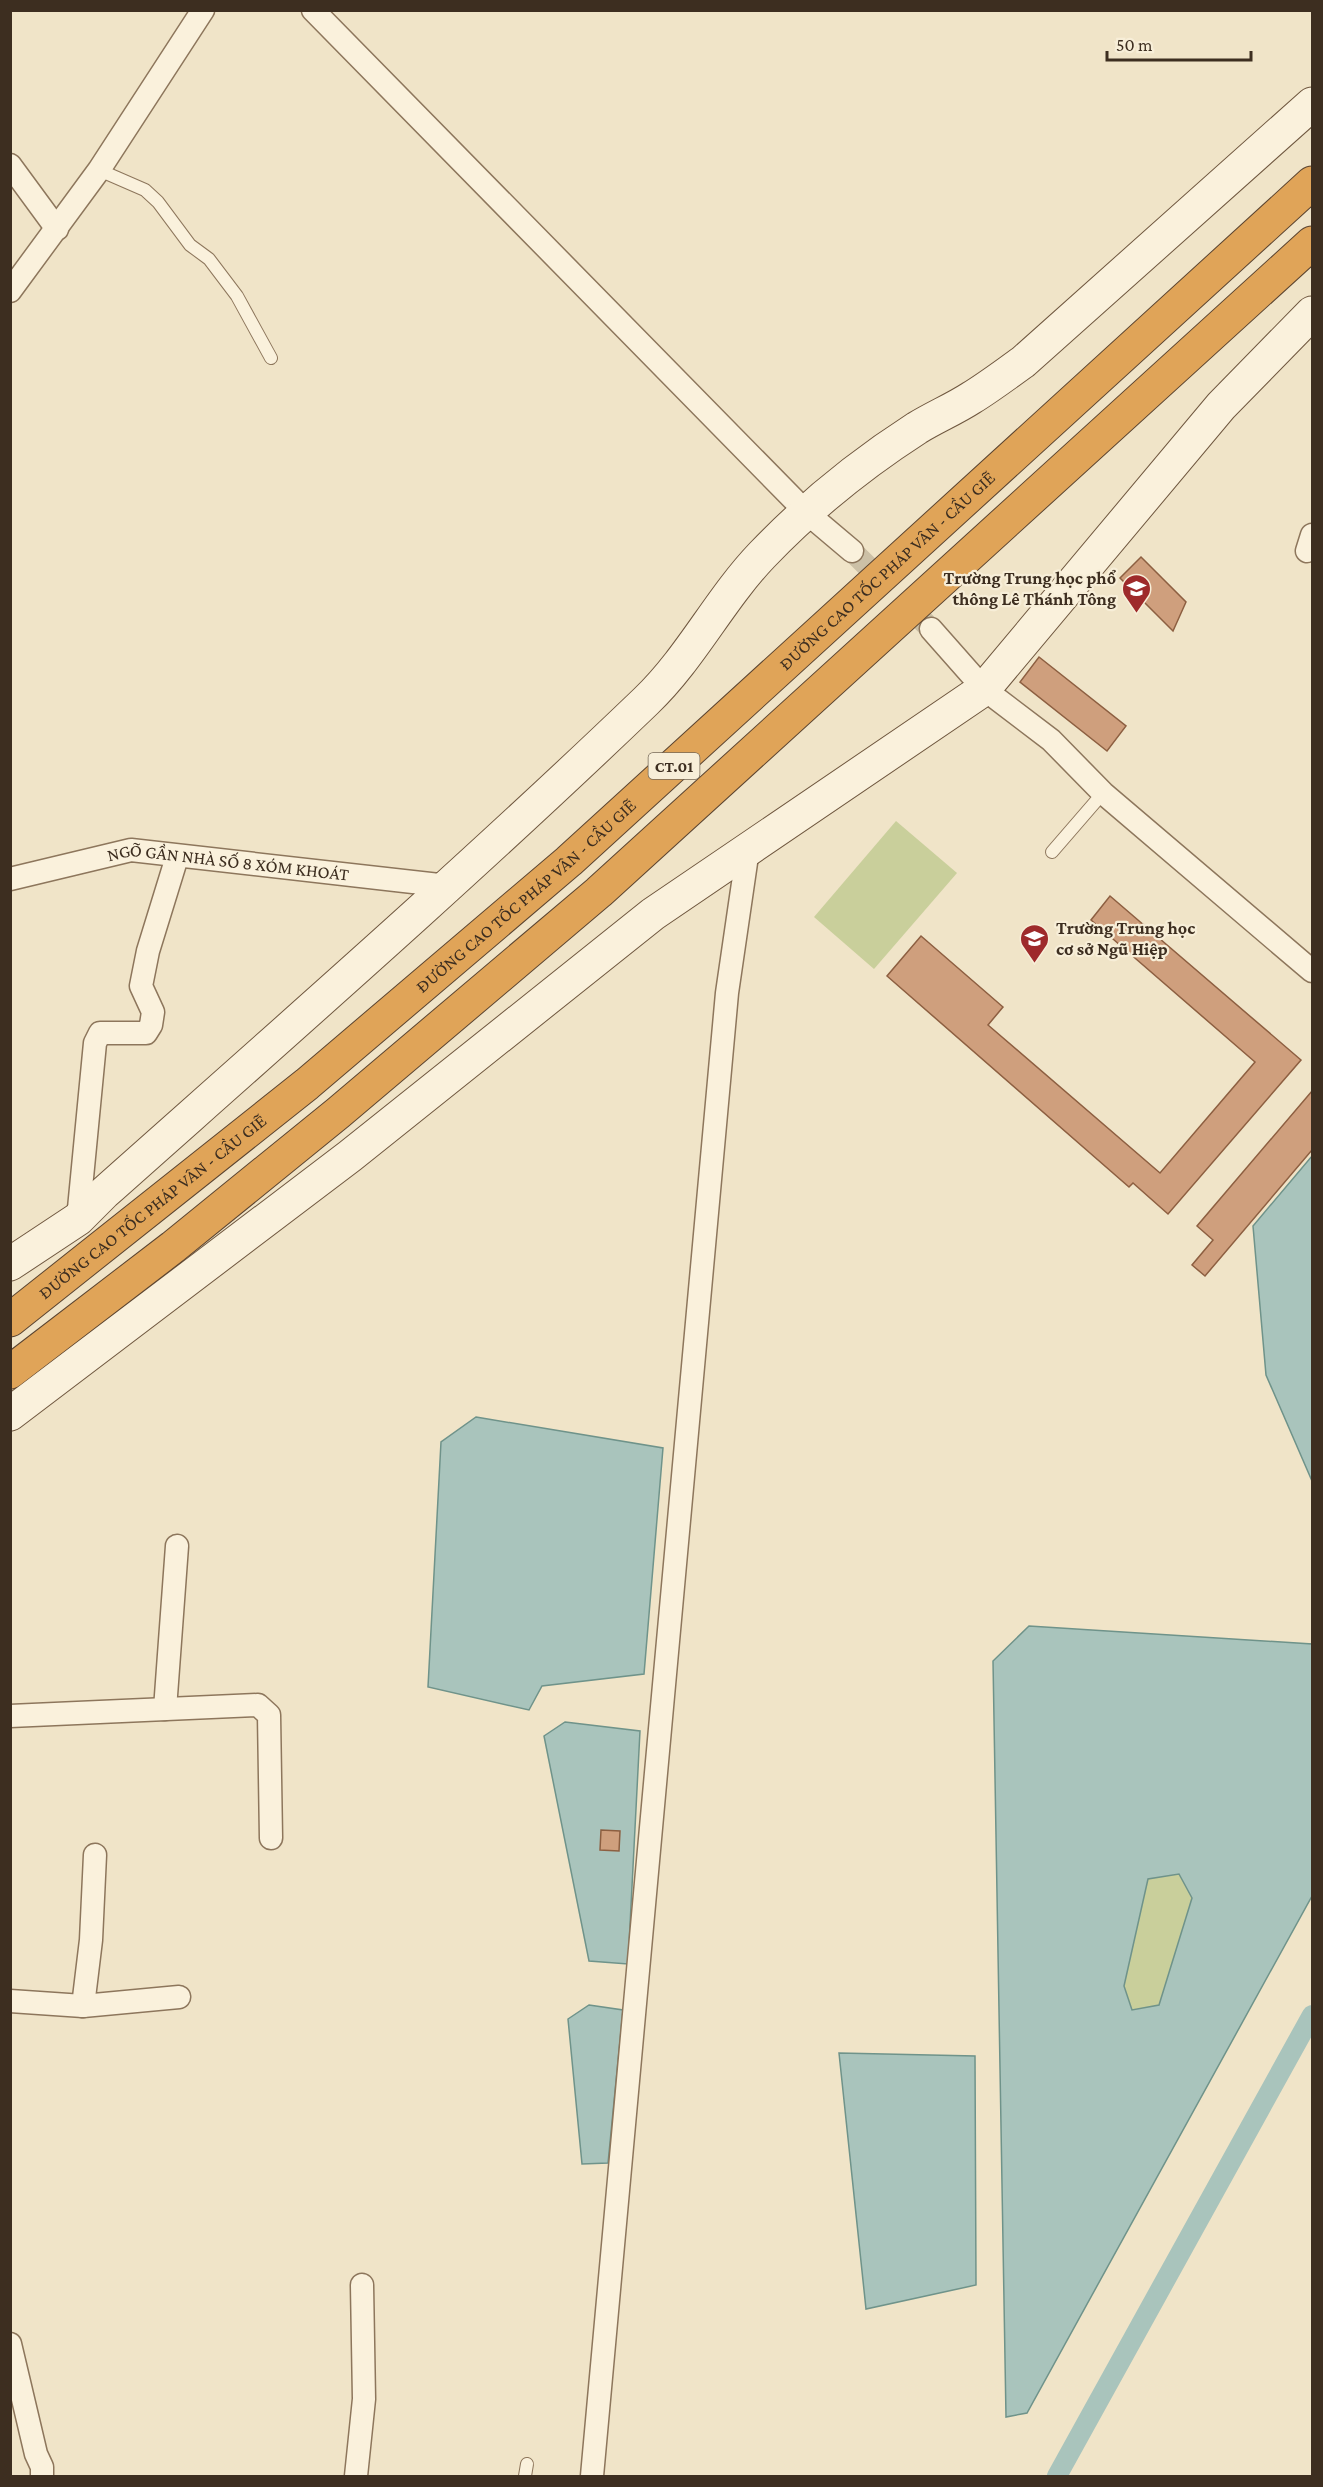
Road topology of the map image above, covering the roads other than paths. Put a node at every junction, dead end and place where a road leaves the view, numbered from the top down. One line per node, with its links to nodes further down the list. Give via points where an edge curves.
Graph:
1 (203, 10): 5 (street)
2 (313, 10): 12 (street)
3 (1312, 104): 12 (street, via 1023,362 862,466)
4 (10, 165): 7 (street)
5 (99, 170): 7 (street); 11 (lane, via 145,190 158,202 190,245 209,259 237,296)
6 (1312, 183): 25 (highway, ĐƯỜNG CAO TỐC PHÁP VÂN - CẦU GIẼ / CT.01, via 569,861 307,1084)
7 (57, 229): 9 (street)
8 (1312, 243): 26 (highway, CT.01, via 599,892 338,1113)
9 (10, 291)
10 (1308, 324): 15 (street, via 1221,406)
11 (271, 357)
12 (807, 513): 13 (street); 21 (street, via 729,593 689,652 649,698)
13 (852, 551)
14 (932, 629): 15 (street)
15 (984, 689): 16 (street, via 1051,740); 17 (street)
16 (1103, 793): 18 (lane); 22 (street)
17 (748, 849): 27 (street, via 653,914 350,1156); 40 (street, via 730,960)
18 (1052, 852)
19 (177, 856): 20 (street, NGÕ GẦN NHÀ SỐ 8 XÓM KHOÁT, via 131,850); 21 (street, NGÕ GẦN NHÀ SỐ 8 XÓM KHOÁT); 23 (street, via 141,986 153,1012 151,1025 146,1033 100,1033 96,1043)
20 (10, 879)
21 (448, 886): 23 (street)
22 (1312, 971)
23 (78, 1219): 24 (street)
24 (10, 1264)
25 (10, 1320)
26 (10, 1372)
27 (10, 1414)
28 (177, 1546): 29 (street)
29 (165, 1709): 30 (street); 31 (street, via 258,1705 269,1715)
30 (10, 1716)
31 (271, 1838)
32 (95, 1855): 35 (street)
33 (179, 1997): 35 (street)
34 (10, 2001): 35 (street)
35 (83, 2006)
36 (362, 2285): 39 (street, via 364,2398)
37 (10, 2344): 38 (street)
38 (42, 2476)
39 (356, 2476)
40 (592, 2476)

